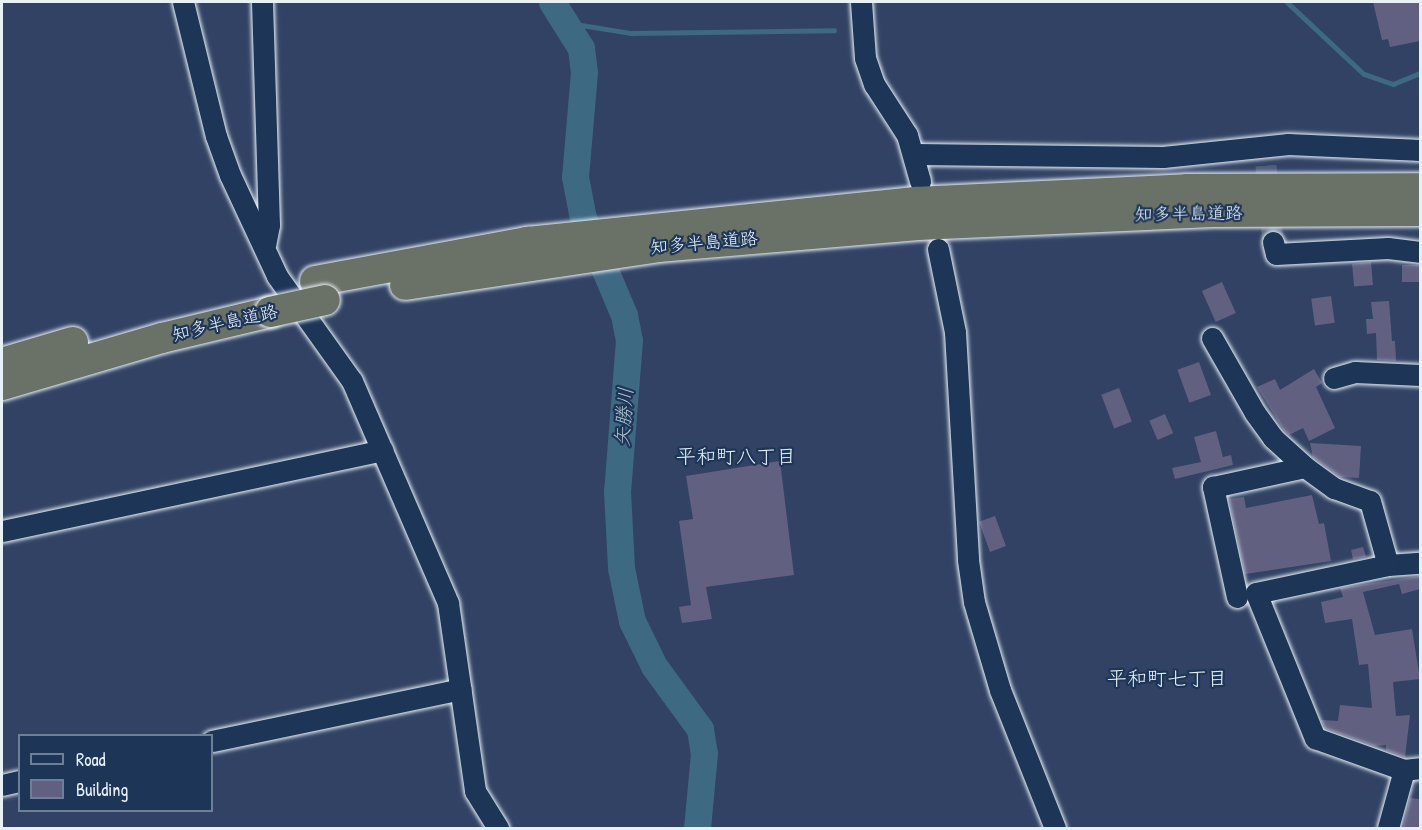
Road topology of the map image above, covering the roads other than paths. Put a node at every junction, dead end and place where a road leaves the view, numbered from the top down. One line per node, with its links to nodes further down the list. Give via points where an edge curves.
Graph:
1 (183, 2): 13 (street, via 216,136 230,175)
2 (262, 2): 13 (street, via 269,225)
3 (861, 2): 5 (street, via 865,58 874,84)
4 (1420, 150): 5 (street, via 1163,157)
5 (915, 154): 7 (street)
6 (1420, 175): 9 (highway, via 1205,177)
7 (920, 181)
8 (1420, 188): 9 (highway, 知多半島道路)
9 (1187, 189): 11 (highway, 知多半島道路, via 915,202)
10 (1420, 211): 11 (highway, 知多半島道路, via 1061,217)
11 (655, 237): 16 (highway, 知多半島道路, bridge, via 530,253)
12 (1273, 242): 15 (street, via 1276,254 1388,248)
13 (265, 245): 22 (street, via 277,276 352,381)
14 (938, 249): 34 (street, via 955,332 968,550 975,602 999,690)
15 (1420, 252)
16 (267, 302): 18 (highway, 知多半島道路); 21 (highway, 知多半島道路)
17 (1212, 338): 23 (street, via 1273,438)
18 (2, 363)
19 (1420, 375): 20 (street, via 1355,372)
20 (1334, 378)
21 (2, 385)
22 (382, 450): 24 (street); 28 (street, via 448,603)
23 (1305, 466): 26 (street, via 1334,488 1370,501); 27 (street, via 1213,487)
24 (2, 531)
25 (1420, 563): 26 (street)
26 (1388, 565): 30 (street, via 1256,593 1315,738)
27 (1237, 597)
28 (461, 689): 29 (street); 33 (street, via 475,791)
29 (213, 741)
30 (1412, 769): 35 (street)
31 (18, 781): 32 (street)
32 (2, 785)
33 (498, 828)
34 (1055, 828)
35 (1388, 828)

